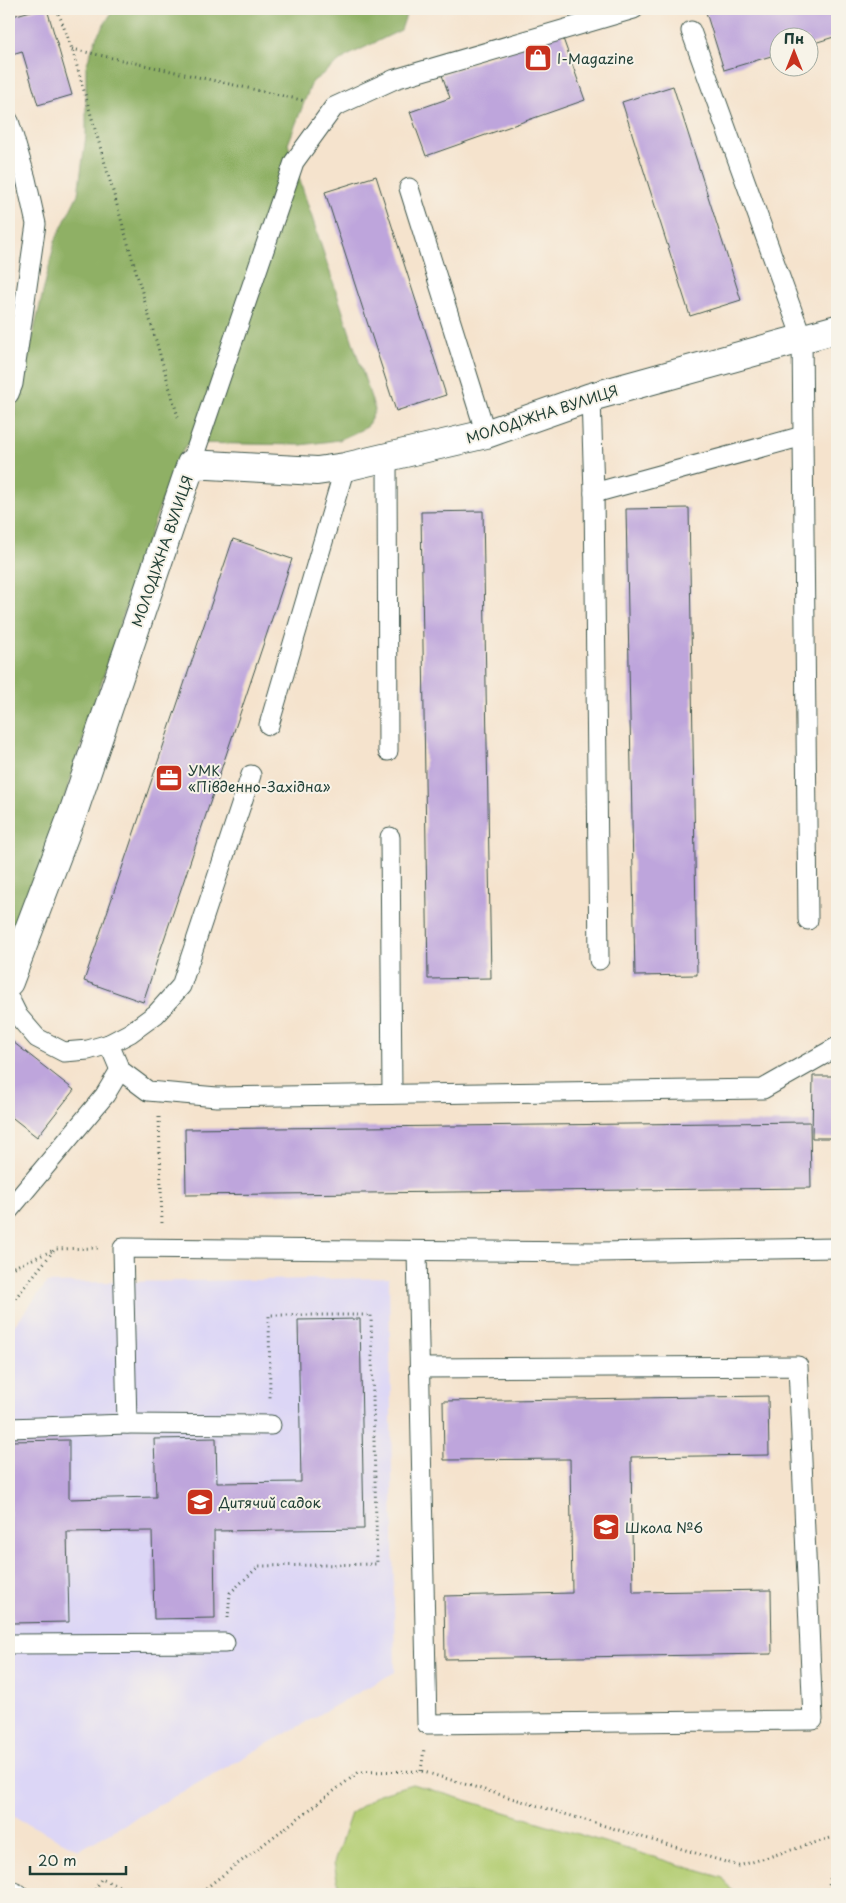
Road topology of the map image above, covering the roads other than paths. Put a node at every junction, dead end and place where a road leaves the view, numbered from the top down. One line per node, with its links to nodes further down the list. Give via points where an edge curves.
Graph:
1 (634, 9): 12 (lane, via 395,79 334,107 294,162)
2 (692, 31): 6 (lane)
3 (9, 121): 7 (lane, via 36,224)
4 (409, 188): 9 (lane)
5 (837, 329): 6 (street, МОЛОДІЖНА ВУЛИЦЯ)
6 (802, 338): 8 (street, МОЛОДІЖНА ВУЛИЦЯ); 10 (lane)
7 (9, 394)
8 (591, 397): 9 (street, МОЛОДІЖНА ВУЛИЦЯ); 14 (lane)
9 (486, 434): 11 (street, МОЛОДІЖНА ВУЛИЦЯ)
10 (802, 436): 14 (lane); 19 (lane)
11 (387, 458): 13 (street, МОЛОДІЖНА ВУЛИЦЯ); 16 (lane)
12 (191, 464): 13 (street, МОЛОДІЖНА ВУЛИЦЯ, via 317,471); 21 (street, МОЛОДІЖНА ВУЛИЦЯ, via 73,813)
13 (345, 467): 15 (lane)
14 (594, 493): 20 (lane)
15 (269, 726)
16 (388, 751)
17 (251, 775): 23 (lane, via 181,986 156,1014)
18 (390, 837): 26 (lane)
19 (808, 920)
20 (599, 960)
21 (9, 982)
22 (9, 998): 23 (lane, via 18,1016 37,1038 64,1052)
23 (109, 1044): 25 (lane)
24 (837, 1047): 26 (lane, via 763,1088)
25 (120, 1070): 26 (lane, via 148,1091 159,1092 217,1097); 27 (lane, via 104,1096)
26 (392, 1094)
27 (9, 1210)
28 (837, 1248): 29 (lane)
29 (417, 1251): 30 (lane); 31 (lane, via 123,1248)
30 (419, 1368): 30 (lane, via 427,1724 813,1720 798,1366)
31 (126, 1424): 32 (lane); 33 (lane)
32 (271, 1425)
33 (9, 1428)
34 (225, 1643): 35 (lane)
35 (9, 1644)
36 (9, 1890): 37 (lane)
37 (18, 1894)

